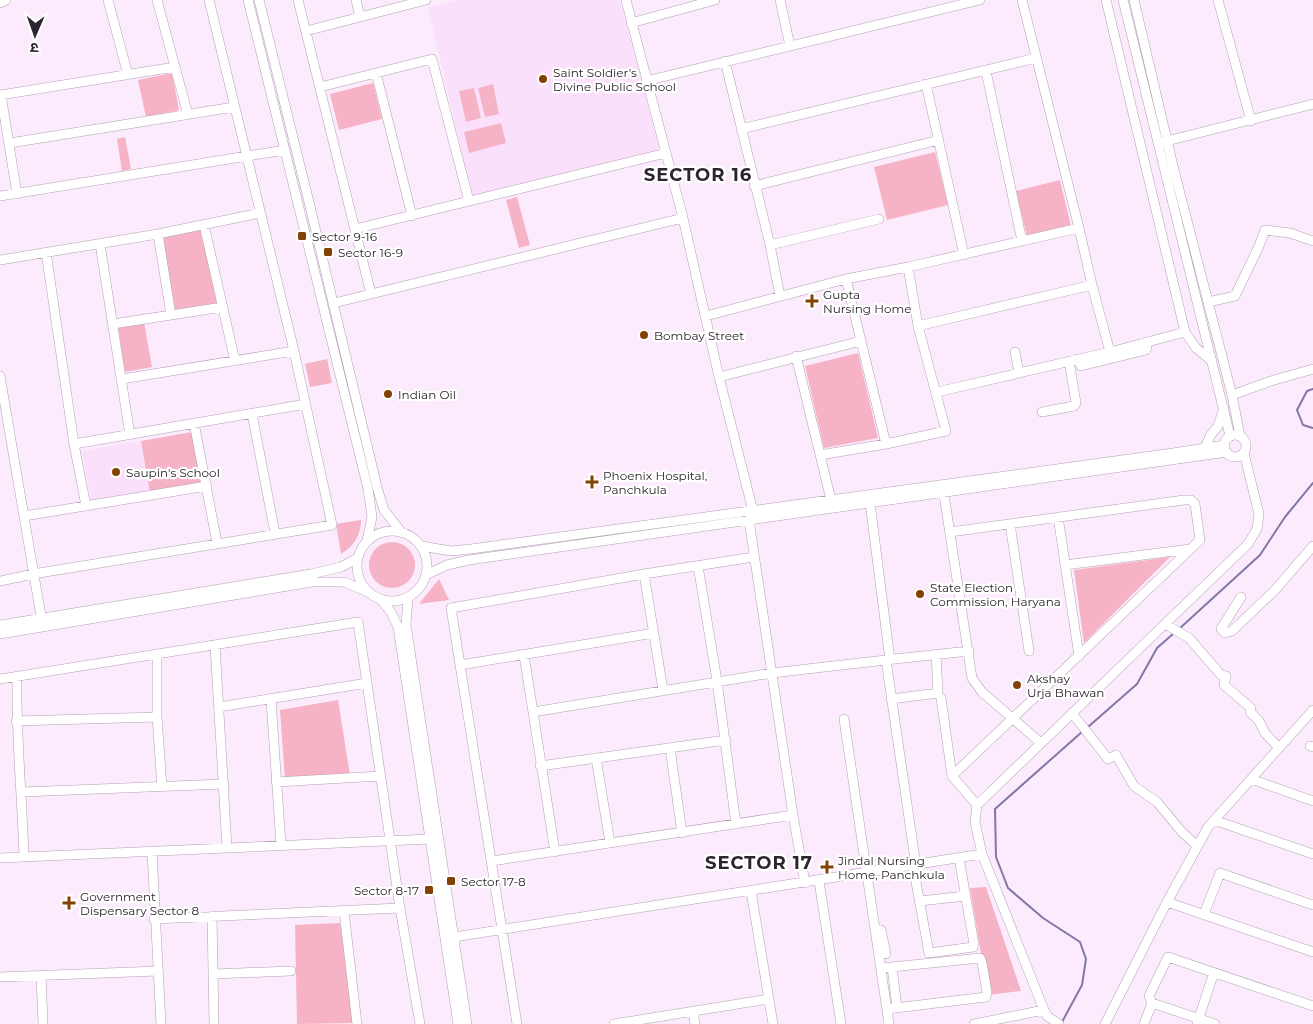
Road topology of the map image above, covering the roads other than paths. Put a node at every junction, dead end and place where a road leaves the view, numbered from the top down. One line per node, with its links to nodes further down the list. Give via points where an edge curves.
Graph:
1 (6, 0): 19 (street)
2 (108, 0): 30 (street)
3 (157, 0): 27 (street)
4 (209, 0): 36 (street)
5 (248, 0): 44 (street)
6 (259, 0): 72 (street)
7 (298, 0): 23 (street)
8 (356, 0): 21 (street)
9 (426, 0): 21 (street)
10 (626, 0): 22 (street)
11 (715, 0): 22 (street)
12 (780, 0): 24 (street)
13 (980, 0): 20 (street)
14 (1022, 0): 25 (street)
15 (1106, 0): 78 (street)
16 (1123, 0): 43 (street)
17 (1134, 0): 41 (street)
18 (1218, 0): 38 (street)
19 (0, 2)
20 (940, 5): 24 (street)
21 (360, 17): 23 (street)
22 (631, 23): 31 (street)
23 (306, 31): 33 (street)
24 (790, 46): 26 (street)
25 (1036, 58): 28 (street); 56 (street)
26 (725, 61): 31 (street); 39 (street)
27 (175, 67): 30 (street); 37 (street)
28 (986, 71): 32 (street); 60 (street)
29 (376, 73): 33 (street); 50 (street, via 432,58); 52 (street)
30 (128, 75): 34 (street)
31 (646, 80): 45 (street)
32 (926, 84): 39 (street); 40 (street)
33 (320, 87): 57 (street)
34 (0, 95): 42 (street)
35 (1313, 104): 38 (street)
36 (234, 108): 37 (street); 46 (street)
37 (188, 114): 42 (street)
38 (1251, 121): 41 (street)
39 (741, 129): 47 (street)
40 (938, 140): 47 (street); 64 (street)
41 (1168, 141): 43 (street); 71 (street)
42 (10, 143): 48 (street)
43 (1158, 143): 87 (street)
44 (285, 150): 46 (street); 122 (street, via 368,489 372,517)
45 (666, 153): 50 (street); 53 (street)
46 (246, 156): 48 (street); 51 (street)
47 (754, 186): 62 (street)
48 (17, 194): 49 (street)
49 (0, 196)
50 (469, 201): 52 (street)
51 (260, 212): 55 (street); 81 (street)
52 (412, 216): 57 (street)
53 (684, 218): 69 (street); 75 (street)
54 (878, 219): 62 (street)
55 (204, 225): 58 (street); 73 (street)
56 (1079, 228): 60 (street); 68 (street)
57 (355, 230): 69 (street)
58 (158, 234): 61 (street); 74 (street)
59 (1313, 240): 71 (street, via 1265,230 1235,296)
60 (1022, 241): 64 (street)
61 (100, 244): 63 (street); 76 (street)
62 (770, 246): 70 (street)
63 (46, 252): 65 (street); 103 (street)
64 (964, 255): 66 (street)
65 (0, 260)
66 (908, 267): 67 (street); 77 (street)
67 (846, 279): 70 (street); 79 (street)
68 (1092, 285): 77 (street); 83 (street)
69 (372, 294): 72 (street)
70 (780, 296): 75 (street)
71 (1208, 302): 95 (street)
72 (334, 303): 121 (street, via 377,487 384,510)
73 (223, 307): 74 (street); 86 (street)
74 (171, 315): 76 (street)
75 (706, 316): 91 (street)
76 (113, 324): 92 (street)
77 (918, 326): 94 (street)
78 (1185, 332): 80 (street); 87 (street, via 1196,348)
79 (861, 341): 84 (street); 104 (street)
80 (1146, 342): 83 (street); 85 (street, via 1147,348 1137,352 1082,366)
81 (294, 351): 86 (street); 96 (street)
82 (1015, 352): 89 (street)
83 (1110, 352): 85 (street)
84 (796, 356): 91 (street); 108 (street)
85 (1073, 360): 89 (street); 98 (street, via 1076,403)
86 (235, 361): 92 (street)
87 (1212, 361): 97 (street)
88 (1313, 369): 95 (street)
89 (1019, 373): 94 (street)
90 (0, 376): 93 (street)
91 (719, 377): 114 (street)
92 (122, 379): 101 (street)
93 (1, 389): 115 (street)
94 (937, 392): 104 (street, via 946,431)
95 (1232, 395): 102 (street)
96 (306, 404): 99 (street); 120 (street, via 332,525)
97 (1224, 408): 102 (street); 105 (street)
98 (1042, 412)
99 (252, 414): 100 (street); 120 (street)
100 (194, 423): 101 (street); 109 (street)
101 (130, 435): 103 (street)
102 (1235, 436): 106 (street, via 1226,440); 107 (street, via 1245,442)
103 (74, 444): 113 (street)
104 (886, 444): 108 (street)
105 (1205, 448): 106 (street); 110 (street)
106 (1226, 449): 107 (street, via 1235,456); 110 (street)
107 (1244, 452): 140 (street, via 1259,514 1257,529 1248,544)
108 (820, 455): 112 (street)
109 (207, 486): 113 (street); 123 (street)
110 (943, 489): 111 (street); 112 (street); 119 (street)
111 (870, 503): 112 (street); 151 (street)
112 (832, 504): 114 (street); 117 (street)
113 (86, 506): 115 (street)
114 (753, 511): 117 (street); 124 (street, via 471,549 444,550)
115 (24, 516): 131 (street)
116 (1058, 517): 118 (street); 126 (street, via 1191,500 1195,504 1200,540); 129 (street)
117 (749, 520): 127 (street); 133 (street, via 469,560 447,564)
118 (1010, 524): 119 (street); 146 (street)
119 (950, 532): 145 (street)
120 (274, 533): 123 (street)
121 (402, 533): 122 (street, via 387,532); 124 (street)
122 (367, 541): 128 (street)
123 (217, 543): 131 (street)
124 (421, 546): 133 (street, via 426,560)
125 (1313, 546): 137 (street, via 1275,590 1232,632 1225,633 1221,629)
126 (1190, 549): 129 (street); 150 (street)
127 (754, 557): 130 (street); 153 (street)
128 (358, 558): 135 (street, via 359,578); 139 (street, via 341,567 311,574)
129 (1065, 565): 150 (street)
130 (698, 566): 132 (street); 156 (street)
131 (33, 574): 134 (street); 139 (street)
132 (644, 574): 142 (street); 152 (street, via 451,608)
133 (426, 575): 136 (street)
134 (0, 581)
135 (368, 592): 138 (street); 139 (street, via 344,582 312,582)
136 (408, 598): 138 (street); 219 (street, via 406,625)
137 (1241, 598)
138 (381, 600): 189 (street, via 398,626)
139 (42, 622): 141 (street); 143 (street)
140 (1165, 624): 165 (street); 173 (street, via 1189,638 1221,676 1226,676 1224,685 1251,708 1250,712)
141 (0, 625)
142 (654, 633): 149 (street); 158 (street)
143 (0, 634)
144 (215, 645): 147 (street); 157 (street, via 358,622); 162 (street)
145 (969, 651): 148 (street); 168 (street, via 972,678 982,692)
146 (1029, 651)
147 (157, 654): 154 (street); 166 (street)
148 (936, 654): 151 (street); 160 (street, via 938,693)
149 (524, 655): 152 (street); 164 (street)
150 (1079, 656): 168 (street)
151 (888, 660): 153 (street); 160 (street)
152 (460, 665): 202 (street)
153 (772, 672): 156 (street); 185 (street)
154 (17, 676): 155 (street); 169 (street)
155 (0, 679)
156 (717, 681): 158 (street); 170 (street)
157 (367, 683): 161 (street); 176 (street)
158 (663, 690): 164 (street)
159 (941, 698): 177 (street)
160 (891, 699): 203 (street)
161 (271, 700): 162 (street); 179 (street)
162 (219, 707): 180 (street)
163 (1313, 710): 173 (street)
164 (533, 712): 175 (street)
165 (1072, 713): 171 (street); 193 (street, via 1108,759 1116,755 1134,786 1157,802)
166 (157, 717): 169 (street); 181 (street)
167 (844, 719): 204 (street)
168 (1013, 719): 171 (street); 177 (street)
169 (16, 721): 182 (street)
170 (726, 740): 172 (street); 187 (street)
171 (1041, 743): 184 (street)
172 (670, 748): 174 (street); 188 (street)
173 (1279, 748): 178 (street)
174 (596, 758): 175 (street); 191 (street)
175 (540, 766): 196 (street)
176 (381, 776): 179 (street); 190 (street)
177 (952, 776): 184 (street)
178 (1251, 779): 183 (street); 186 (street)
179 (276, 782): 192 (street)
180 (224, 784): 181 (street); 194 (street)
181 (162, 787): 182 (street)
182 (22, 792): 199 (street)
183 (1313, 801)
184 (977, 804): 197 (street, via 975,822)
185 (793, 816): 187 (street); 206 (street)
186 (1214, 820): 193 (street); 198 (street)
187 (736, 824): 188 (street)
188 (682, 832): 191 (street)
189 (430, 839): 190 (street); 245 (street)
190 (390, 840): 192 (street); 212 (street)
191 (610, 844): 196 (street)
192 (281, 845): 194 (street)
193 (1197, 846): 210 (street)
194 (227, 848): 195 (street)
195 (152, 851): 199 (street); 216 (street)
196 (555, 852): 202 (street)
197 (982, 854): 201 (street); 235 (street)
198 (1313, 854)
199 (24, 857): 200 (street)
200 (0, 858)
201 (959, 858): 203 (street); 208 (street)
202 (492, 862): 218 (street)
203 (914, 866): 204 (street); 209 (street)
204 (866, 874): 205 (street); 217 (street)
205 (818, 881): 206 (street); 251 (street)
206 (805, 883): 207 (street)
207 (752, 891): 218 (street); 230 (street)
208 (965, 896): 209 (street); 209 (street, via 974,946 930,954)
209 (920, 901)
210 (1167, 902): 214 (street); 254 (street)
211 (1313, 905): 214 (street, via 1220,873)
212 (400, 908): 213 (street); 244 (street)
213 (344, 911): 215 (street); 242 (street)
214 (1204, 914): 220 (street)
215 (212, 916): 216 (street); 227 (street)
216 (154, 918): 224 (street)
217 (875, 929): 221 (street, via 881,930); 223 (street)
218 (503, 930): 219 (street); 247 (street)
219 (454, 937): 246 (street)
220 (1313, 952)
221 (886, 954)
222 (892, 967): 223 (street); 233 (street); 233 (street, via 980,958 987,992 986,997)
223 (882, 968): 234 (street)
224 (158, 971): 228 (street); 240 (street)
225 (291, 971): 227 (street)
226 (1212, 972): 231 (street, via 1168,957 1149,996); 232 (street); 237 (street)
227 (214, 974): 241 (street)
228 (41, 975): 229 (street); 239 (street)
229 (0, 977)
230 (769, 999): 236 (street); 250 (street)
231 (1152, 1002): 237 (street); 255 (street)
232 (1313, 1006)
233 (897, 1008): 234 (street)
234 (887, 1009): 252 (street)
235 (1044, 1010): 238 (street); 253 (street)
236 (693, 1011): 248 (street); 249 (street)
237 (1198, 1021): 256 (street)
238 (1055, 1022)
239 (43, 1024)
240 (161, 1024)
241 (214, 1024)
242 (357, 1024)
243 (408, 1024): 244 (street)
244 (420, 1024)
245 (458, 1024)
246 (467, 1024)
247 (518, 1024)
248 (614, 1024)
249 (695, 1024)
250 (773, 1024)
251 (841, 1024)
252 (889, 1024)
253 (974, 1024)
254 (1105, 1024)
255 (1144, 1024)
256 (1215, 1024)

